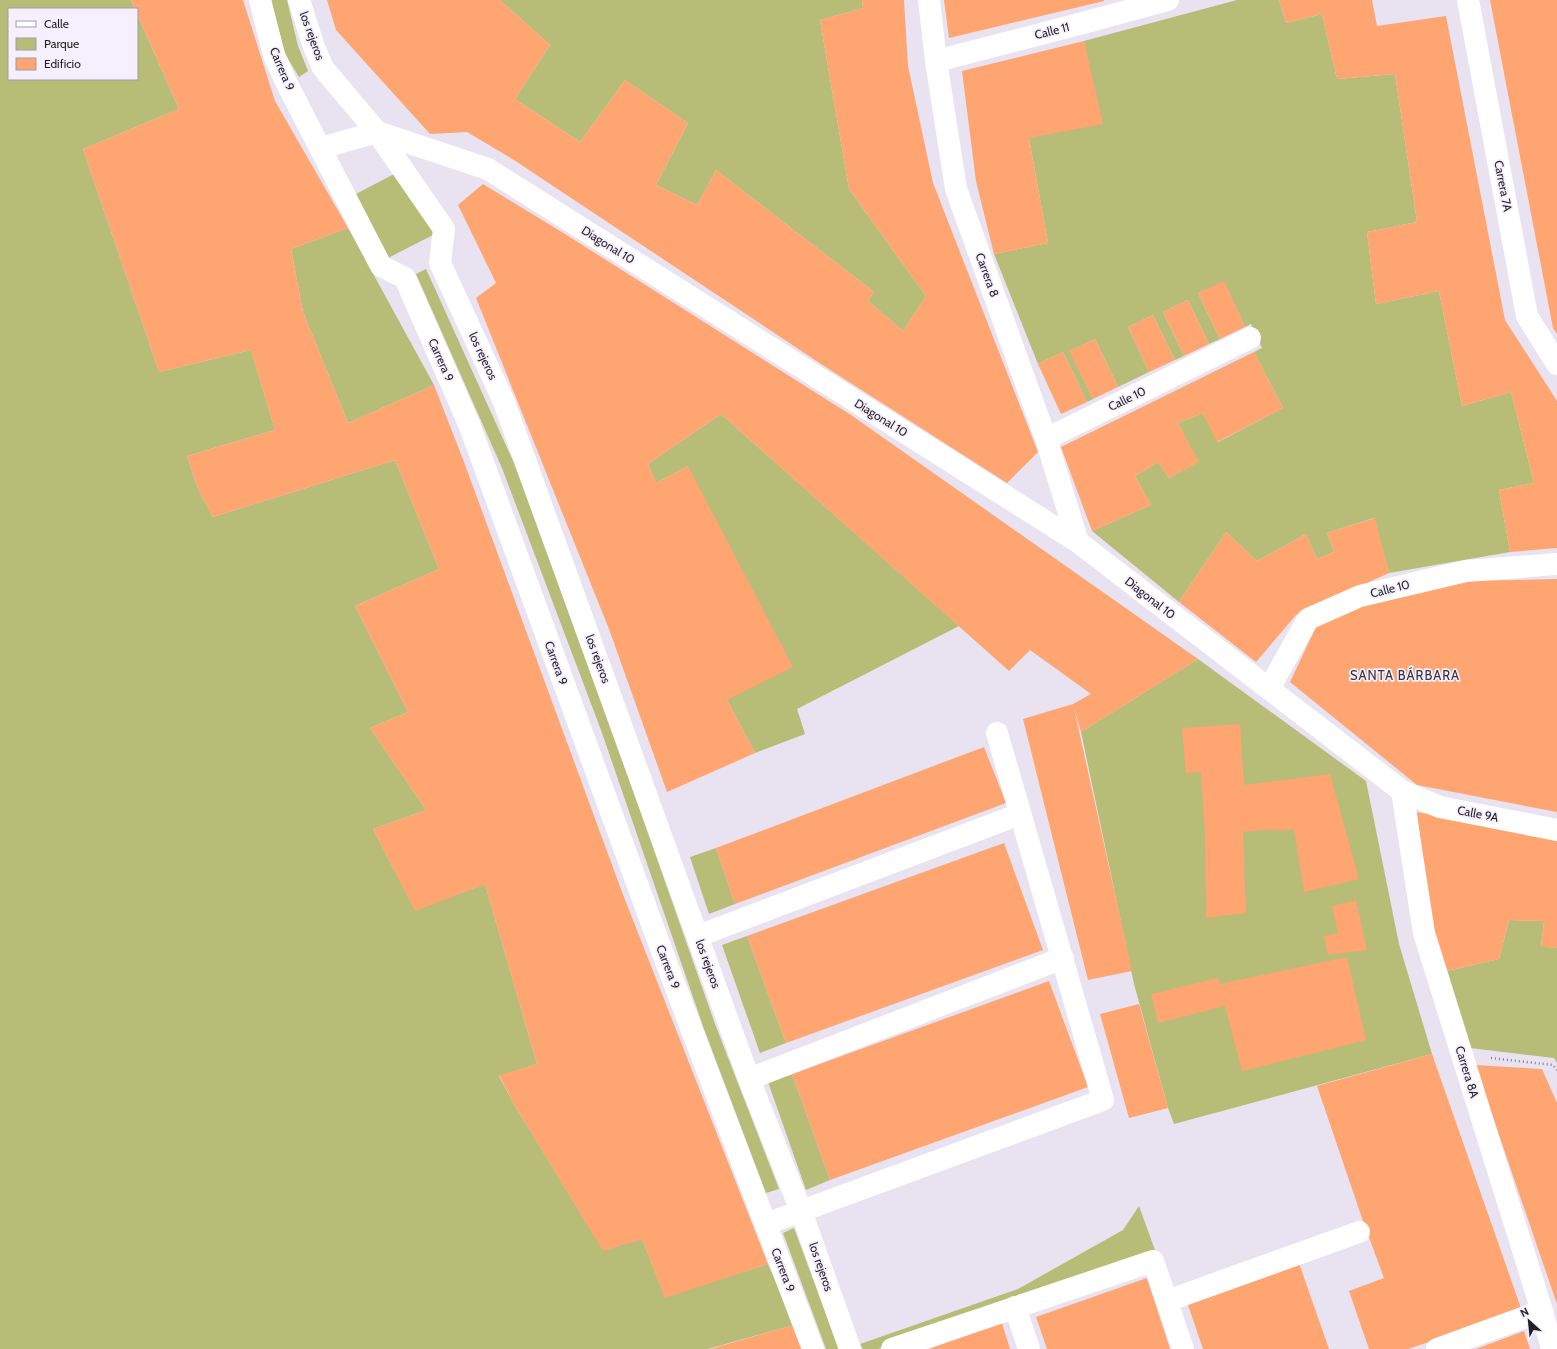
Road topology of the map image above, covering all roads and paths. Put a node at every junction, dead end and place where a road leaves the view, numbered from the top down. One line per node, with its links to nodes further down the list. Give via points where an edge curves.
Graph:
1 (260, 0): 8 (street, Carrera 9, via 274,54)
2 (299, 0): 7 (street, los rejeros, via 323,68)
3 (929, 0): 6 (street, Carrera 8)
4 (1168, 0): 6 (street, Calle 11)
5 (1468, 0): 10 (street, Carrera 7A, via 1527,316)
6 (936, 61): 11 (street, Carrera 8, via 956,189)
7 (377, 132): 8 (street); 12 (street, Diagonal 10, via 488,169); 19 (street, los rejeros, via 444,229 440,264 504,402)
8 (321, 148): 25 (street, Carrera 9, via 381,266 405,278 469,424 660,946)
9 (1250, 338): 11 (street, Calle 10)
10 (1557, 364)
11 (1046, 439): 12 (street, Carrera 8)
12 (1078, 542): 14 (street, Diagonal 10)
13 (1557, 564): 14 (street, Calle 10, via 1466,571 1360,596 1308,618)
14 (1269, 689): 16 (street, Diagonal 10)
15 (997, 733): 17 (street)
16 (1402, 792): 18 (street, Calle 9A, via 1440,807); 21 (street, Carrera 8A, via 1424,933)
17 (1020, 814): 19 (street); 20 (street)
18 (1557, 830)
19 (698, 936): 23 (street, los rejeros)
20 (1063, 958): 23 (street); 24 (street, via 1103,1100)
21 (1461, 1053): 22 (path, via 1553,1064); 29 (street, Carrera 8A)
22 (1557, 1070)
23 (750, 1079): 24 (street, los rejeros)
24 (802, 1211): 25 (street); 31 (street, los rejeros)
25 (766, 1224): 30 (street, Carrera 9)
26 (1359, 1232): 27 (street)
27 (1167, 1301): 28 (street, via 1152,1261); 34 (street)
28 (1015, 1306): 32 (street); 33 (street)
29 (1542, 1311): 35 (street); 36 (street, Carrera 8A)
30 (813, 1349)
31 (850, 1349)
32 (892, 1349)
33 (1029, 1349)
34 (1183, 1349)
35 (1437, 1349)
36 (1552, 1349)

